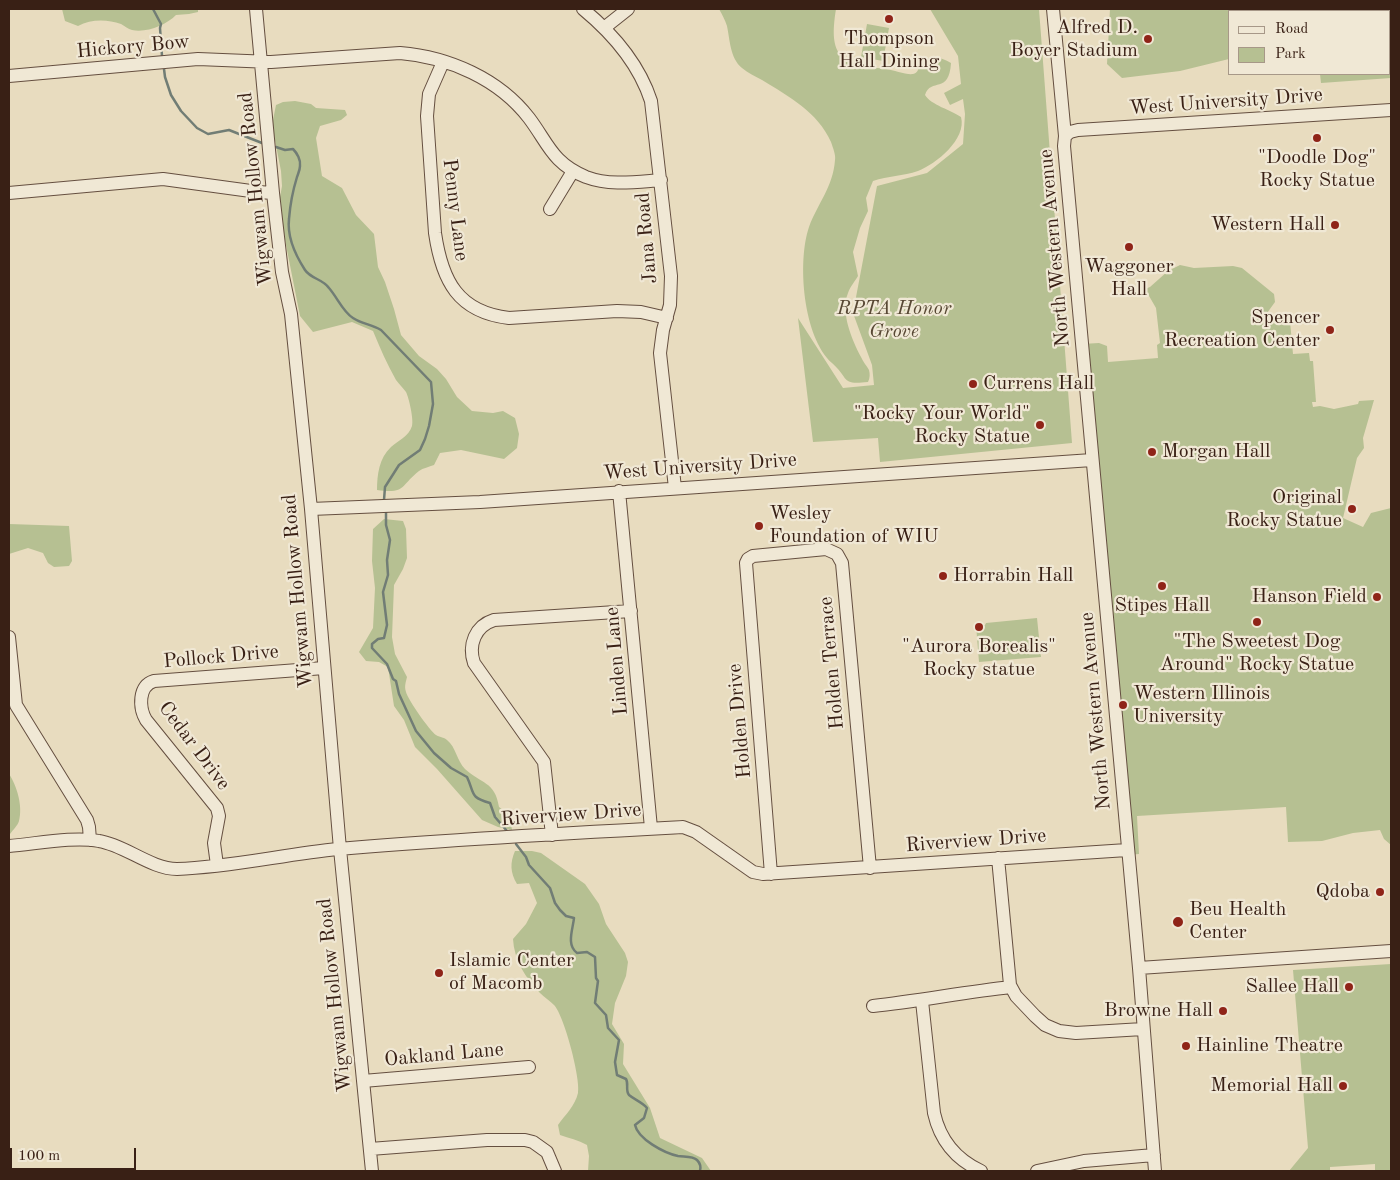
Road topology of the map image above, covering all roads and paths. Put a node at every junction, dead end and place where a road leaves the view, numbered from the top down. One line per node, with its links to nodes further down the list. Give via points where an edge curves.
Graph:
1 (256, 9): 6 (street, Wigwam Hollow Road)
2 (583, 9): 5 (street, Jana Road)
3 (628, 9): 5 (street)
4 (1053, 9): 10 (street, North Western Avenue)
5 (604, 28): 12 (street, Jana Road, via 631,60 648,90 654,112)
6 (261, 61): 7 (street, Hickory Bow, via 400,53); 8 (street, Hickory Bow, via 198,59); 13 (street, Wigwam Hollow Road)
7 (443, 62): 11 (street, Hickory Bow, via 478,75 502,91 528,116 559,161); 16 (street, Penny Lane, via 429,94 426,116 435,233 445,276 463,299 477,309 510,318 629,311)
8 (9, 76)
9 (1391, 110): 10 (street, West University Drive, via 1078,130)
10 (1065, 136): 17 (street, North Western Avenue)
11 (573, 171): 12 (street, Hickory Bow, via 610,183); 15 (street)
12 (661, 180): 16 (street, Jana Road, via 671,276)
13 (273, 192): 14 (street, via 163,179); 20 (street, Wigwam Hollow Road, via 282,272 291,314)
14 (9, 193)
15 (550, 209)
16 (667, 318): 18 (street, Jana Road, via 661,341 661,365)
17 (1092, 460): 18 (street, West University Drive); 31 (street, North Western Avenue)
18 (675, 488): 19 (street, West University Drive)
19 (619, 491): 20 (street, West University Drive); 22 (street, Linden Lane)
20 (311, 509): 24 (street, Wigwam Hollow Road)
21 (745, 566): 34 (street, Holden Terrace, via 753,556 826,550 841,560); 35 (street, Holden Drive)
22 (631, 611): 26 (street, Linden Lane); 27 (street, via 494,620 485,624 473,639 474,663 544,762)
23 (9, 637): 28 (street, via 16,705 87,820)
24 (324, 668): 25 (street, Pollock Drive); 30 (street, Wigwam Hollow Road)
25 (150, 682): 33 (street, Cedar Drive, via 144,688 143,715 218,808 214,842)
26 (651, 828): 27 (street, Riverview Drive); 35 (street, Riverview Drive, via 690,828 753,872)
27 (552, 835): 30 (street, Riverview Drive)
28 (90, 840): 29 (street, Riverview Drive); 33 (street, Riverview Drive, via 106,842 171,868)
29 (9, 846)
30 (340, 849): 33 (street, Riverview Drive); 43 (street, Wigwam Hollow Road)
31 (1127, 850): 32 (street, Riverview Drive); 37 (street, North Western Avenue)
32 (998, 858): 34 (street, Riverview Drive); 38 (street)
33 (217, 865)
34 (870, 868): 35 (street, Riverview Drive)
35 (771, 874)
36 (1391, 952): 37 (street)
37 (1139, 968): 41 (street, North Western Avenue)
38 (1011, 987): 39 (street, via 950,994); 41 (street, via 1035,1016 1059,1031)
39 (922, 1001): 40 (street); 48 (street, via 936,1124 954,1153)
40 (873, 1006)
41 (1143, 1029): 45 (street, North Western Avenue)
42 (529, 1067): 43 (street, Oakland Lane)
43 (362, 1081): 44 (street, Wigwam Hollow Road)
44 (370, 1149): 46 (street, Wigwam Hollow Road); 47 (street, via 526,1140 547,1152)
45 (1154, 1154): 49 (street, via 1084,1161); 50 (street, North Western Avenue)
46 (372, 1171)
47 (555, 1171)
48 (981, 1171)
49 (1037, 1171)
50 (1155, 1171)

